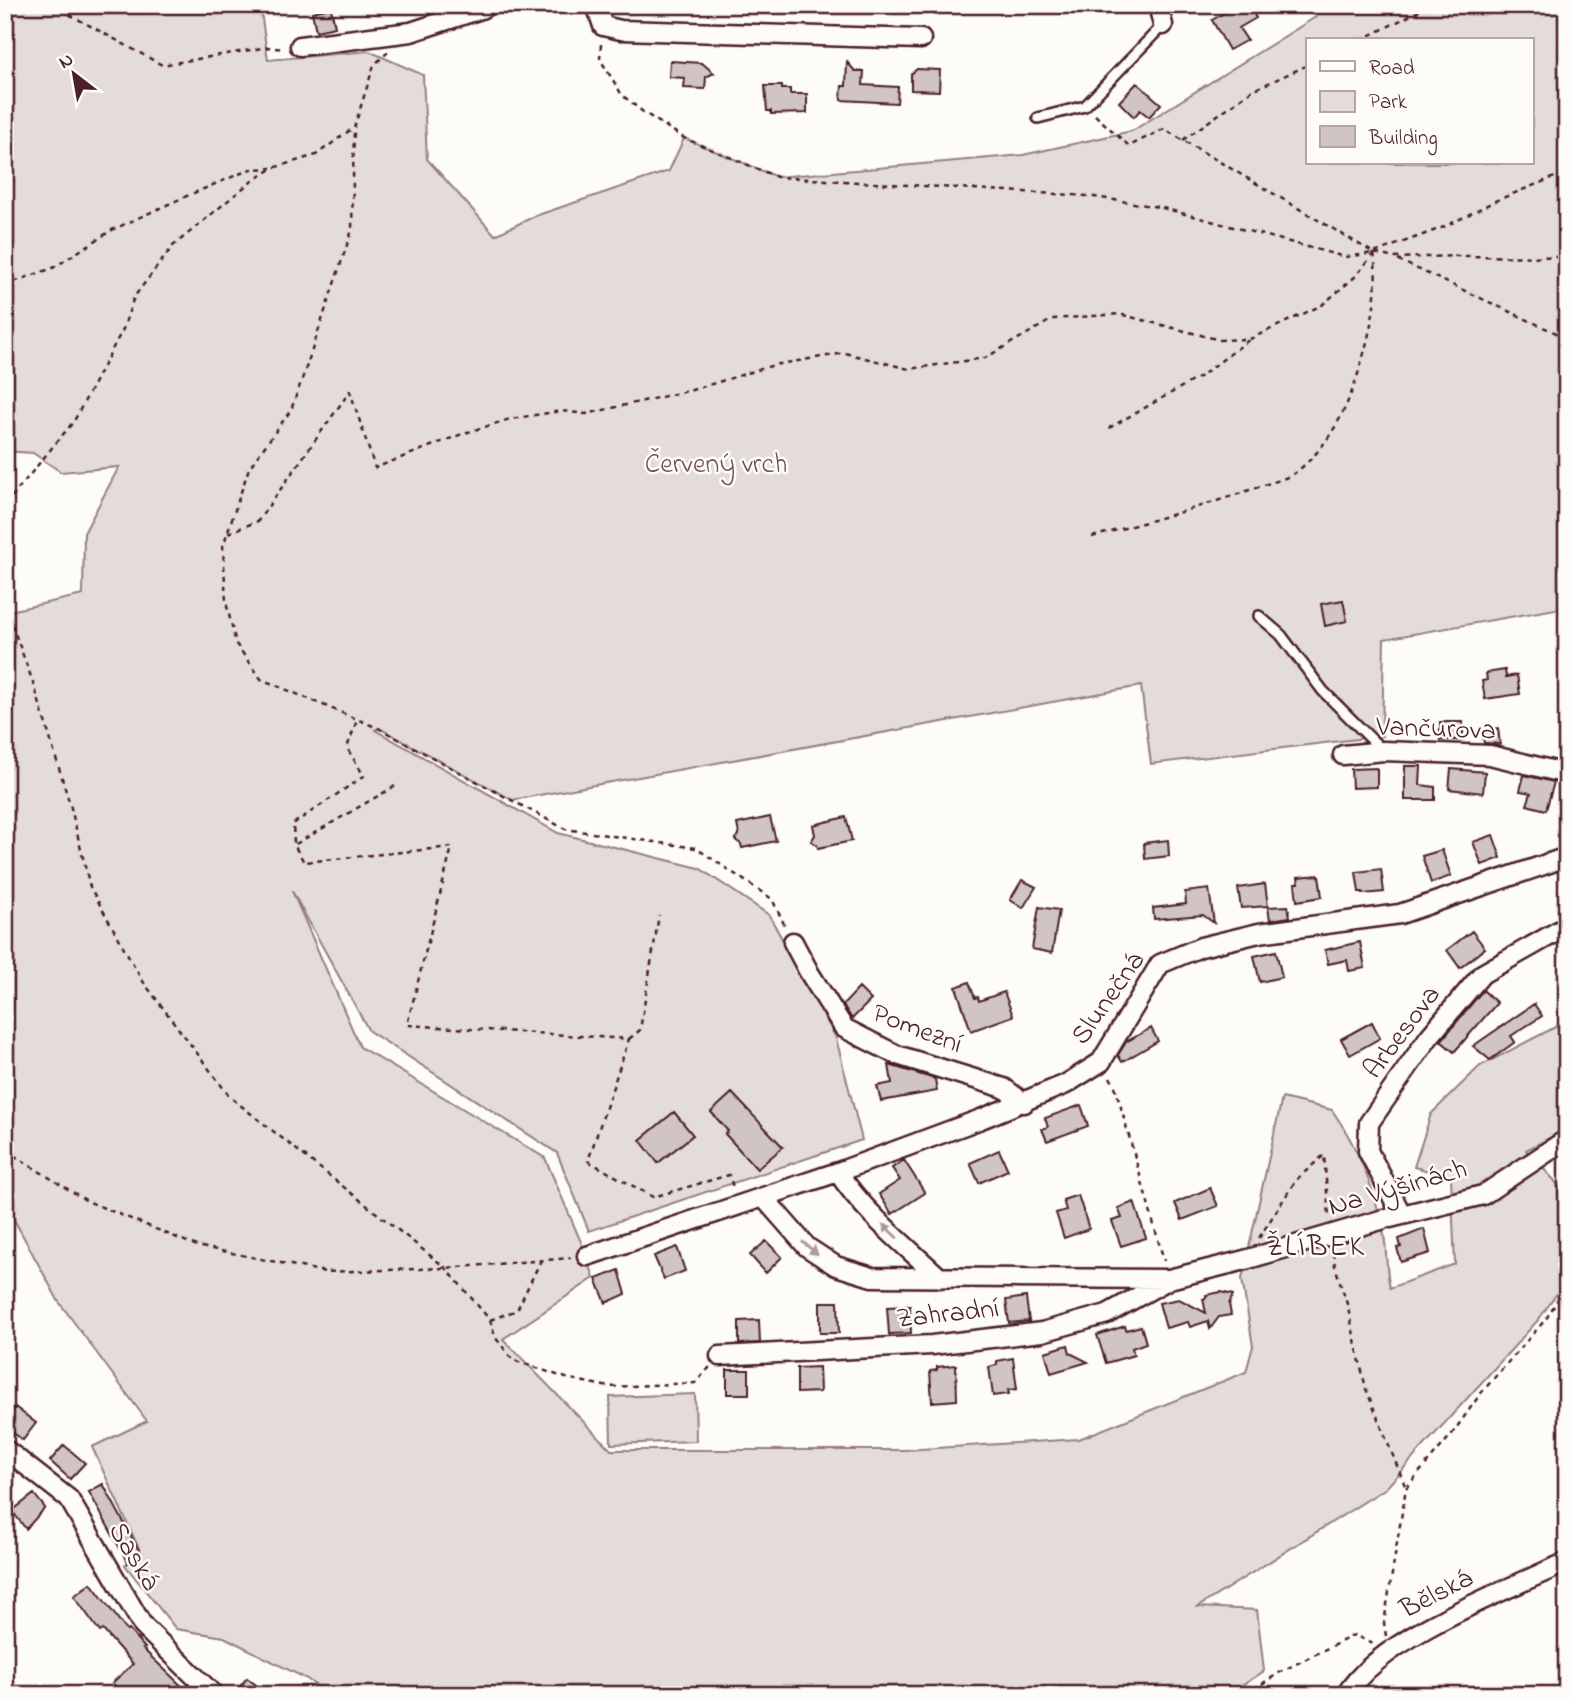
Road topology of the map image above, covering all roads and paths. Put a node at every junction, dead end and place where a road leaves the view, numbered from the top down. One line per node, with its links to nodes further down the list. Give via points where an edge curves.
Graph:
1 (52, 5): 11 (path, via 162,65)
2 (488, 5): 8 (street)
3 (596, 5): 7 (street)
4 (1158, 5): 6 (street)
5 (1431, 5): 9 (path)
6 (1163, 25): 13 (lane)
7 (603, 26): 10 (street); 19 (path, via 600,59 622,95 684,138 777,177 1088,196 1159,207 1345,257)
8 (411, 32): 11 (street); 15 (path, via 374,65)
9 (1365, 38)
10 (921, 39)
11 (300, 46)
12 (1306, 66): 16 (path, via 1251,91)
13 (1085, 106): 14 (lane); 16 (path, via 1129,146 1164,129)
14 (1038, 118)
15 (354, 128): 17 (path, via 316,155); 27 (path, via 352,230 291,410 249,468)
16 (1183, 140): 19 (path)
17 (273, 168): 22 (path, via 251,169 182,198 112,230 53,268); 26 (path, via 173,246 134,297 123,329 74,421)
18 (1567, 172): 19 (path)
19 (1374, 253): 21 (path); 24 (path, via 1356,276 1322,305); 28 (path, via 1378,280 1367,343 1354,389 1320,448 1295,473 1234,496)
20 (1567, 257): 21 (path)
21 (1395, 258): 23 (path)
22 (5, 285)
23 (1567, 338)
24 (1250, 339): 25 (path, via 1201,376); 27 (path, via 1220,340 1119,314 1053,319 985,358 909,369 845,353 774,365 692,390 586,414 561,411 510,419 375,468 350,391 258,521)
25 (1109, 428)
26 (5, 505)
27 (228, 533): 31 (path, via 222,546 226,602 236,644 261,678)
28 (1092, 537)
29 (5, 606): 55 (path, via 68,796 90,887 142,980 229,1097)
30 (1259, 616): 32 (lane, via 1281,635 1323,691)
31 (357, 720): 36 (path, via 347,748 364,776 293,824); 40 (path, via 565,829 696,848 772,899)
32 (1384, 751): 33 (street, Vančurova); 34 (street, Vančurova, via 1490,755)
33 (1343, 755)
34 (1567, 774)
35 (396, 786): 36 (path)
36 (294, 845): 41 (path, via 303,862 452,847 407,1025)
37 (1567, 857): 42 (street, Slunečná, via 1400,914 1259,933 1201,947 1160,964)
38 (659, 915): 41 (path, via 640,1030)
39 (1567, 926): 49 (street, Arbesova, via 1482,974 1429,1037 1369,1123 1368,1151)
40 (793, 942): 43 (street, Pomezní, via 844,1028 897,1055 1004,1088)
41 (629, 1039): 48 (path, via 588,1161 653,1197 729,1175)
42 (1101, 1062): 43 (street, Slunečná); 57 (path, via 1115,1086)
43 (1024, 1102): 46 (street, Slunečná)
44 (1567, 1139): 49 (street, Na Výšinách, via 1483,1195)
45 (5, 1150): 55 (path, via 87,1201 197,1246 325,1272)
46 (838, 1172): 47 (street, Slunečná); 56 (street, one-way to 46, via 881,1223)
47 (764, 1198): 48 (street, Slunečná); 56 (street, Na Výšinách, one-way to 56, via 807,1247 835,1266 872,1277)
48 (740, 1207): 53 (street, Slunečná)
49 (1402, 1215): 57 (street, Na Výšinách, bridge)
50 (1330, 1226): 51 (path, via 1324,1155 1296,1180)
51 (1259, 1237)
52 (1333, 1253): 62 (path, via 1366,1389)
53 (587, 1256): 54 (path)
54 (541, 1260): 55 (path); 59 (path, via 517,1310)
55 (446, 1268): 59 (path)
56 (940, 1278): 57 (street, Na Výšinách)
57 (1170, 1279): 60 (street, Zahradní, via 1107,1314 1042,1332 932,1345)
58 (1567, 1284): 62 (path, via 1546,1319)
59 (490, 1320): 60 (path, via 495,1337 513,1360 609,1387 695,1383)
60 (720, 1356)
61 (5, 1449): 65 (street, Saská, via 69,1499 143,1626)
62 (1406, 1488): 64 (path, via 1384,1623)
63 (1567, 1562): 64 (street, Bělská, via 1430,1626)
64 (1389, 1652): 66 (path, via 1354,1634); 67 (street, Bělská, via 1352,1683)
65 (214, 1695)
66 (1245, 1695)
67 (1346, 1695)

